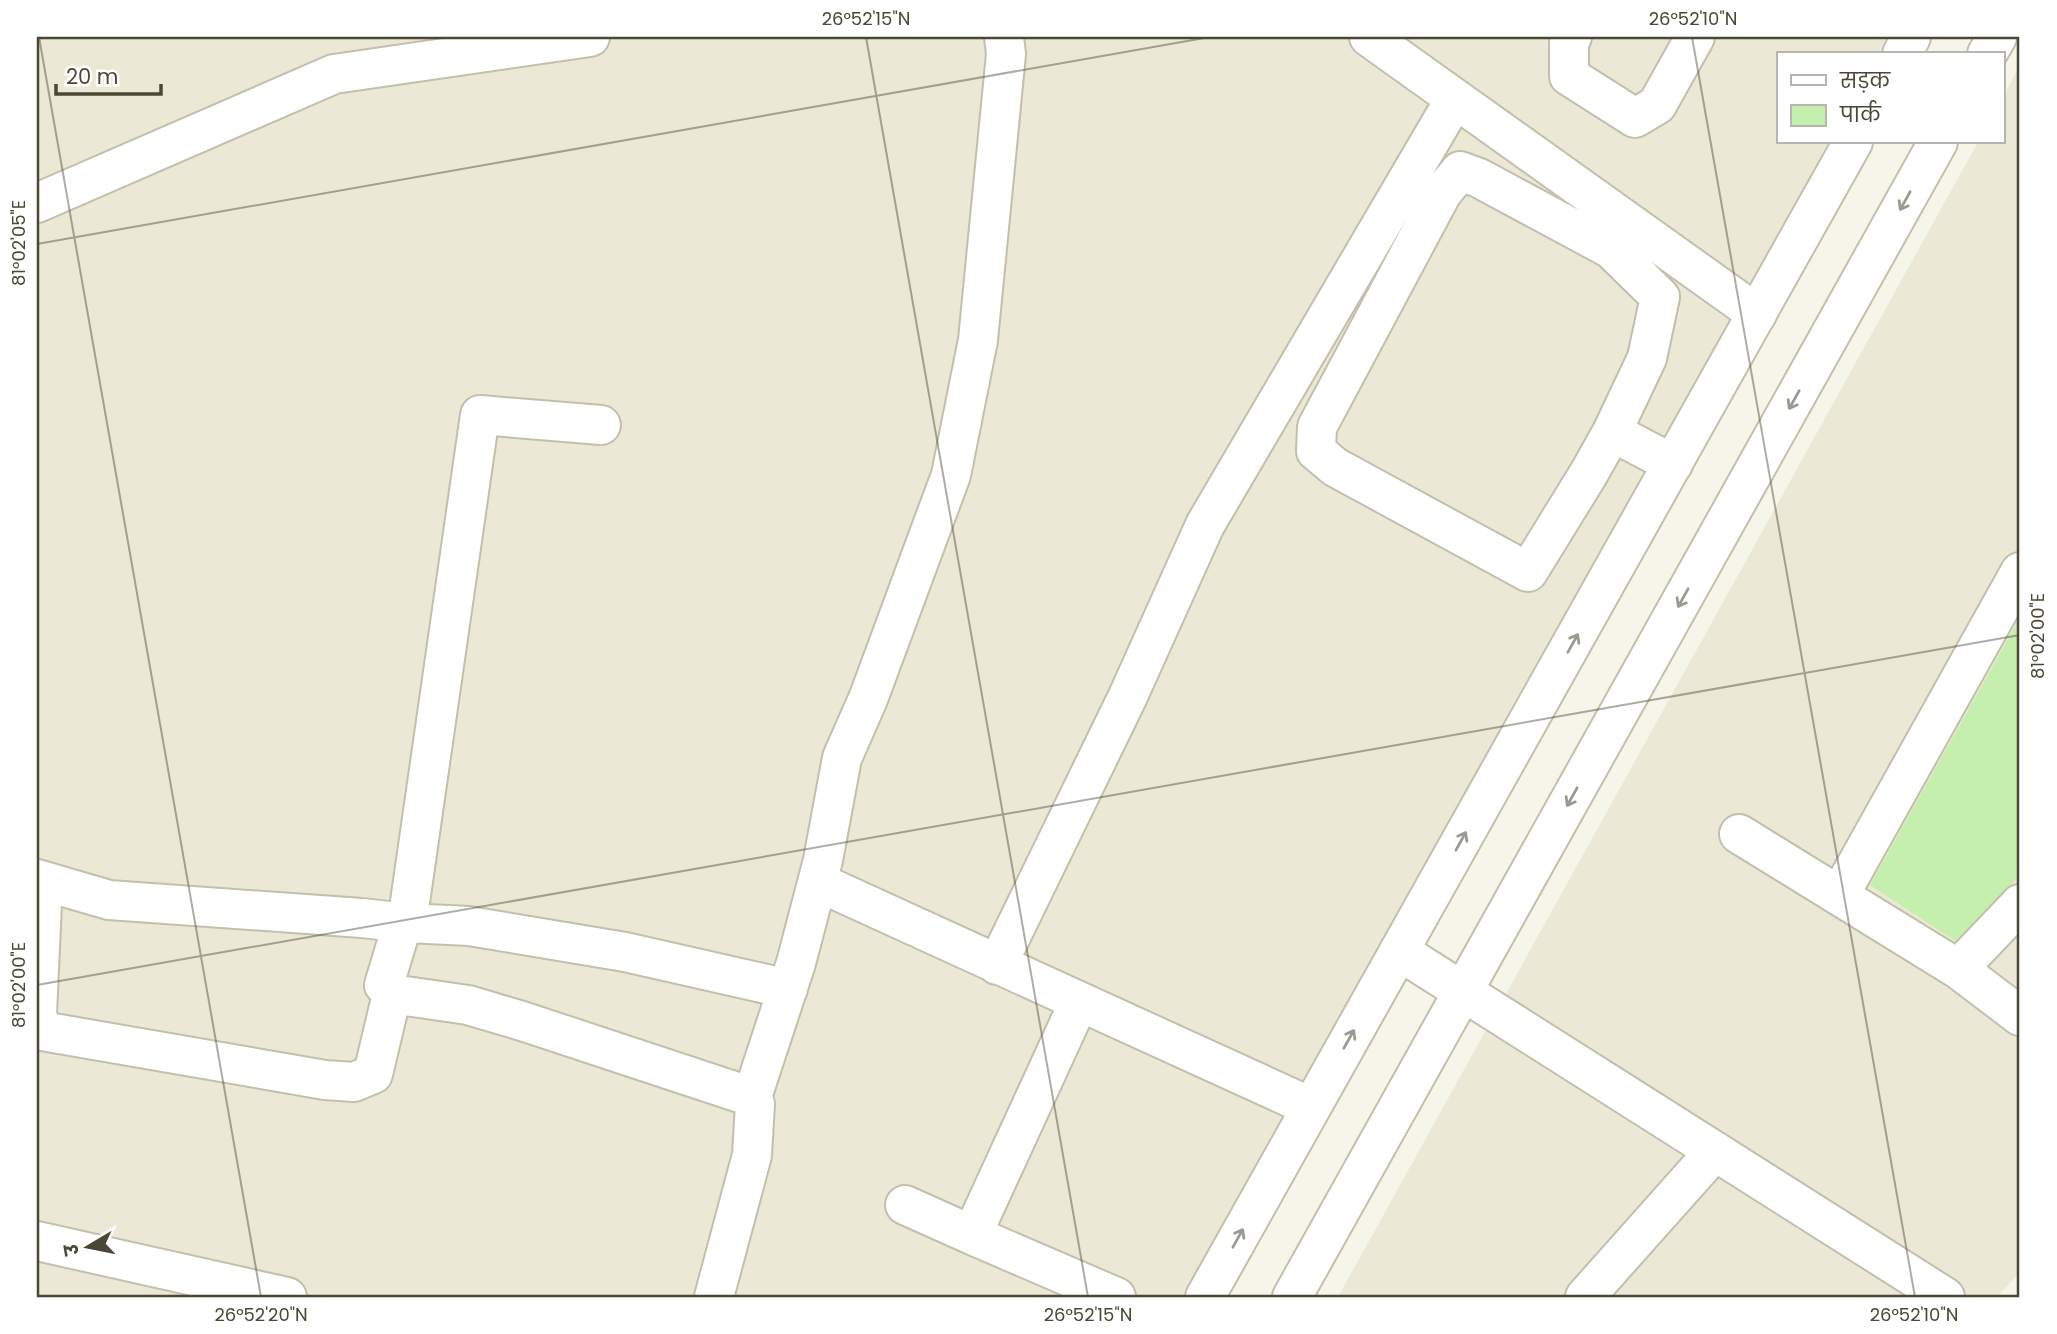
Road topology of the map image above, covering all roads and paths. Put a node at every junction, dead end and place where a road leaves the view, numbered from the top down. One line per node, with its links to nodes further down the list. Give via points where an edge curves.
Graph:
1 (590, 37): 6 (street)
2 (1004, 37): 18 (street, via 978,340 951,475 842,758)
3 (1369, 37): 7 (street)
4 (1572, 37): 5 (street, via 1569,76 1635,118 1657,105)
5 (1695, 37)
6 (425, 48): 10 (street, via 334,74)
7 (1455, 99): 11 (street); 23 (street, via 1205,524)
8 (1852, 144): 11 (street)
9 (1937, 144): 26 (street, one-way to 26)
10 (37, 204)
11 (1757, 314): 14 (street)
12 (601, 425): 21 (street, via 480,415)
13 (1612, 432): 13 (street, via 1647,358 1660,296 1611,248 1460,171 1442,193 1317,427 1316,451 1335,467 1528,572); 14 (street)
14 (1674, 464): 22 (street, one-way to 14)
15 (2020, 572): 19 (street)
16 (1739, 834): 19 (street)
17 (40, 880): 21 (street, via 109,900); 27 (street, via 37,1014 42,1031 354,1082 373,1074)
18 (818, 882): 23 (street); 25 (street)
19 (1839, 896): 24 (street)
20 (2020, 904): 24 (street)
21 (407, 923): 25 (street, via 470,926 625,951); 27 (street, via 384,985)
22 (1399, 951): 26 (street); 31 (street, one-way to 22)
23 (997, 965): 28 (street)
24 (1958, 969): 29 (street)
25 (788, 989): 30 (street)
26 (1464, 990): 32 (street); 40 (street)
27 (392, 994): 30 (street, via 468,1005)
28 (1079, 1002): 31 (street); 34 (street)
29 (2020, 1016)
30 (752, 1097): 37 (street, via 752,1155)
31 (1311, 1107): 39 (street, one-way to 31)
32 (1715, 1151): 41 (street); 42 (street)
33 (905, 1205): 34 (street)
34 (972, 1235): 38 (street)
35 (37, 1241): 36 (street)
36 (287, 1297)
37 (714, 1297)
38 (1116, 1297)
39 (1205, 1297)
40 (1292, 1297)
41 (1585, 1297)
42 (1945, 1297)

